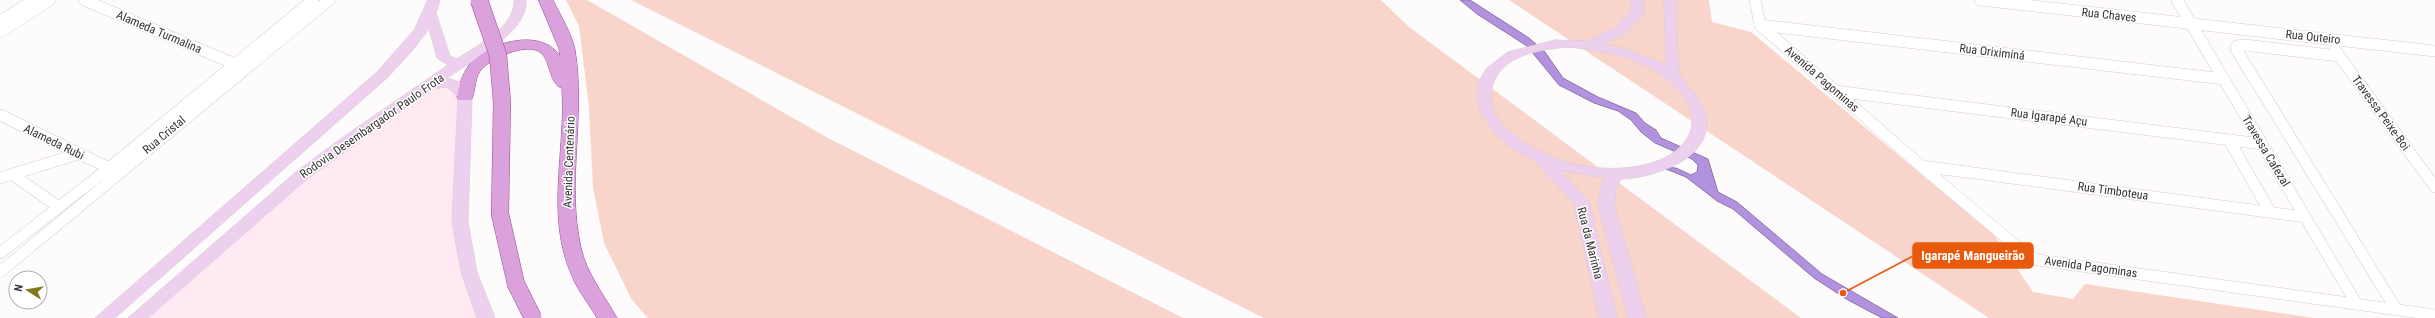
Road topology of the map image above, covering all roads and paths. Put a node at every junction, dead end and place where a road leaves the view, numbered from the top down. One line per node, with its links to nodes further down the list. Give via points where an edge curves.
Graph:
1 (34, 0): 20 (street)
2 (50, 0): 20 (street)
3 (84, 0): 25 (street, Alameda Turmalina)
4 (313, 0): 16 (street, Rua Cristal)
5 (329, 0): 17 (street, Rua Cristal)
6 (434, 0): 15 (main road, Rodovia Desembargador Paulo Frota)
7 (479, 0): 59 (main road, bridge, via 498,55 502,102 500,214 516,284)
8 (520, 0): 26 (main road, Rodovia Desembargador Paulo Frota, via 518,16 498,37)
9 (546, 0): 32 (main road, Avenida Centenário, via 567,49)
10 (1637, 0): 22 (main road, via 1637,13 1620,31)
11 (1670, 0): 27 (main road)
12 (1756, 0): 19 (street)
13 (1980, 0): 18 (street, Rua Chaves)
14 (2177, 0): 18 (street, Travessa Cafezal)
15 (431, 15): 26 (main road, via 444,58); 56 (main road, Rodovia Desembargador Paulo Frota, via 416,38 382,75)
16 (292, 17): 17 (street); 25 (street, Rua Cristal)
17 (305, 19): 34 (street, Rua Cristal)
18 (2191, 24): 21 (street, Rua Outeiro); 28 (street, Travessa Cafezal)
19 (1760, 25): 28 (street, Rua Oriximiná); 30 (street, Avenida Pagominas)
20 (1, 28)
21 (2327, 39): 23 (street, Rua Outeiro); 24 (street, Travessa Peixe-Boi)
22 (1591, 44): 27 (main road, via 1636,56); 39 (main road, via 1546,45 1510,56 1495,67 1483,89 1484,105 1502,134)
23 (2435, 51)
24 (2339, 56): 45 (street, Travessa Peixe-Boi); 54 (street, via 2237,46 2236,49)
25 (235, 64): 33 (street, Rua Cristal)
26 (459, 65): 29 (main road, Rodovia Desembargador Paulo Frota)
27 (1673, 76): 42 (main road, via 1695,104 1700,119 1698,133 1691,146 1678,158 1660,166 1639,172)
28 (2224, 79): 37 (street, Travessa Cafezal)
29 (429, 85): 31 (main road, via 442,82 456,84); 57 (main road, Rodovia Desembargador Paulo Frota, via 302,175)
30 (1835, 91): 36 (street, Rua Igarapé Açu); 40 (street, Avenida Pagominas)
31 (466, 97): 32 (main road, via 469,78 483,60 507,48 536,45 544,47 555,62); 58 (main road, via 460,222 469,272)
32 (571, 105): 60 (main road, Avenida Centenário, via 567,221 572,249 581,276)
33 (182, 107): 34 (street); 41 (street, Rua Cristal)
34 (194, 110): 50 (street, Rua Cristal)
35 (0, 115): 38 (street, Alameda Rubi)
36 (2229, 140): 37 (street, Rua Igarapé Açu); 47 (street)
37 (2262, 144): 48 (street, Travessa Cafezal)
38 (78, 154): 41 (street, Alameda Rubi); 43 (street)
39 (1540, 158): 42 (main road, via 1564,167); 61 (main road, Rua da Marinha, via 1581,202)
40 (1921, 166): 47 (street, Rua Timboteua); 53 (street, Avenida Pagominas, via 2018,249 2038,260)
41 (109, 168): 46 (street, Rua Cristal)
42 (1615, 174): 62 (main road, Rua da Marinha, via 1608,189 1606,204)
43 (13, 175): 44 (street); 46 (street)
44 (0, 178)
45 (2435, 187)
46 (59, 207): 49 (street, Rua Cristal)
47 (2270, 212): 48 (street, Rua Timboteua)
48 (2305, 217): 53 (street, Travessa Cafezal)
49 (20, 237): 50 (street); 51 (street, Rua Cristal)
50 (37, 242): 52 (street, Rua Cristal)
51 (0, 253)
52 (0, 272)
53 (2356, 303): 54 (street, Avenida Pagominas)
54 (2396, 309): 55 (street, Avenida Pagominas)
55 (2435, 315)
56 (104, 318)
57 (137, 318)
58 (486, 318)
59 (533, 318)
60 (607, 318)
61 (1608, 318)
62 (1637, 318)

